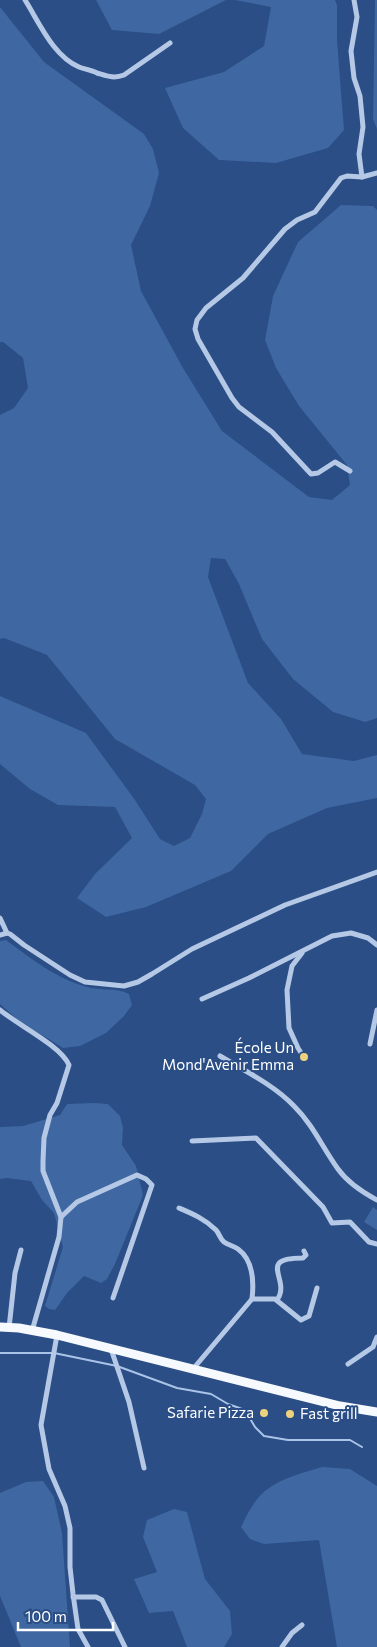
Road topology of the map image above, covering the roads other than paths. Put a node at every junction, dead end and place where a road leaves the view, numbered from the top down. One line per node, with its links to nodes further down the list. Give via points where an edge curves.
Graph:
1 (25, 0): 3 (street, via 48,37 66,58 77,66 111,77 124,75)
2 (354, 0): 5 (street, via 356,17 351,51 363,126 359,154)
3 (170, 43)
4 (377, 173): 5 (street)
5 (362, 177): 6 (street, via 341,178 315,212 285,229 243,278 206,308 195,329 232,398 272,432 311,474 335,462)
6 (350, 471)
7 (377, 872): 9 (street, via 285,905 192,949 138,982 124,986 85,982)
8 (0, 918): 9 (street)
9 (7, 933): 10 (street)
10 (0, 936)
11 (377, 945): 12 (street, via 362,935 344,933)
12 (304, 951): 13 (street); 18 (street, via 292,966 287,990 288,1028)
13 (202, 998)
14 (0, 1010): 22 (street, via 53,1046 70,1066 44,1138 43,1171)
15 (377, 1010): 16 (street)
16 (370, 1044)
17 (220, 1056): 20 (street, via 293,1104 317,1133 339,1171 359,1190)
18 (305, 1059)
19 (192, 1141): 23 (street, via 256,1138 323,1207 332,1223 350,1222 369,1242)
20 (377, 1200)
21 (179, 1208): 28 (street, via 198,1216 219,1233 224,1242 244,1254 253,1277)
22 (61, 1217): 27 (street, via 77,1202 137,1175 146,1178 152,1186); 31 (street, via 59,1237)
23 (377, 1244)
24 (21, 1250): 30 (street)
25 (304, 1250): 29 (street, via 306,1255 303,1258 285,1258 280,1262 281,1290)
26 (317, 1288): 29 (street, via 309,1316 301,1320)
27 (113, 1298)
28 (252, 1299): 29 (street); 36 (street)
29 (277, 1300)
30 (4, 1328): 31 (main road)
31 (32, 1330): 32 (main road)
32 (57, 1335): 34 (main road); 39 (street, via 41,1425 49,1469 70,1528)
33 (377, 1337): 35 (street, via 373,1347)
34 (111, 1349): 36 (main road); 38 (street, via 129,1402)
35 (348, 1364)
36 (193, 1370): 37 (main road)
37 (377, 1412)
38 (144, 1468)
39 (73, 1597): 41 (street, via 78,1629); 42 (street, via 102,1600)
40 (302, 1625): 43 (street)
41 (88, 1647)
42 (125, 1647)
43 (282, 1647)

